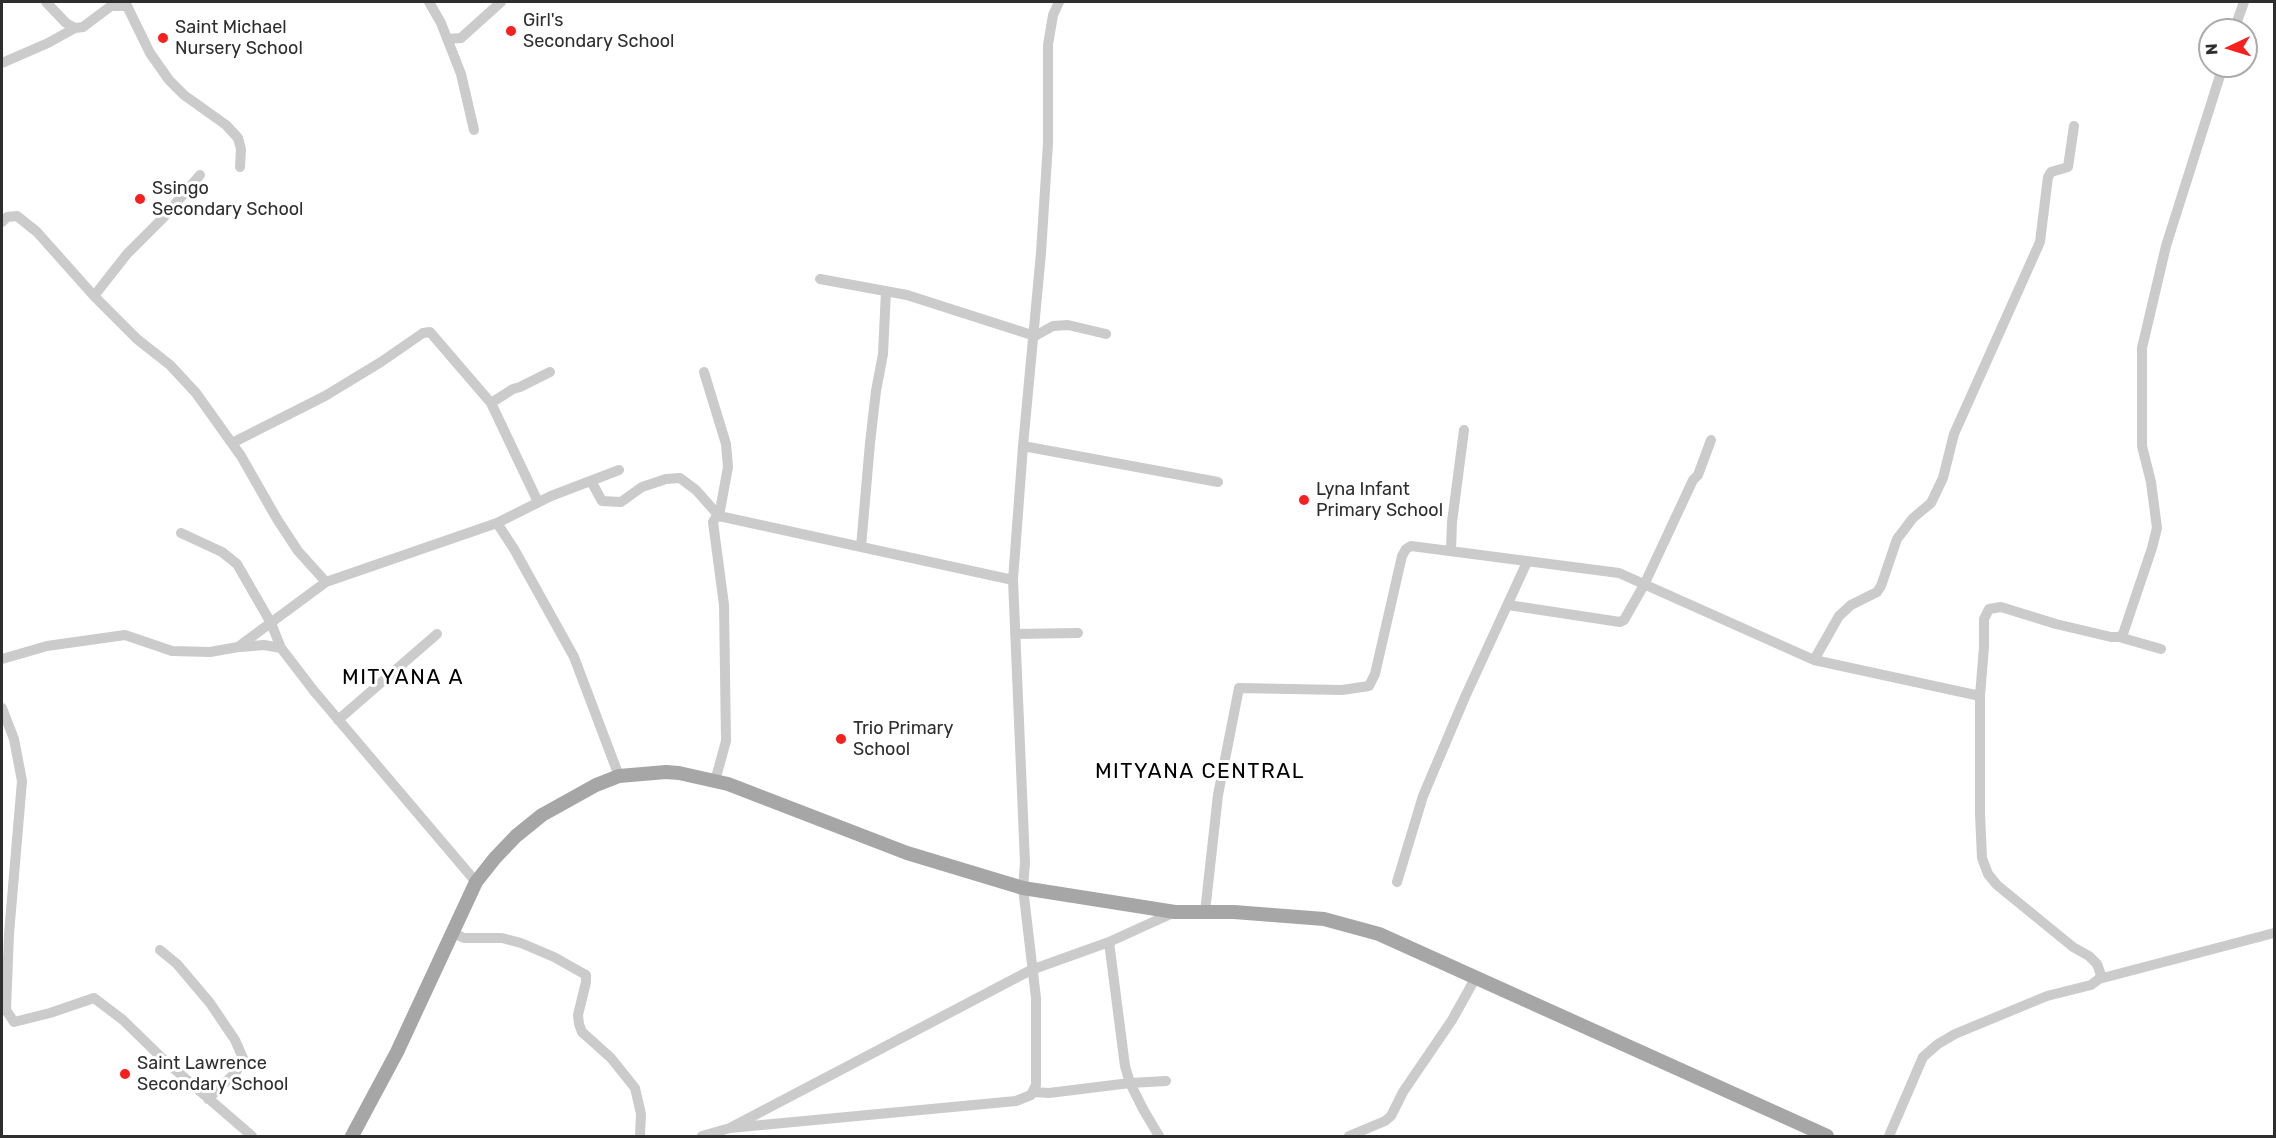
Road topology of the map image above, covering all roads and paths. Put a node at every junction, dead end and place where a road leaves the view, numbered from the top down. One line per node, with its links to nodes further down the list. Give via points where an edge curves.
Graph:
1 (46, 2): 7 (street)
2 (429, 2): 8 (street)
3 (501, 2): 8 (street, via 461,38)
4 (1059, 2): 20 (street, via 1048,45 1048,142)
5 (2244, 2): 6 (street)
6 (2238, 18)
7 (75, 28): 9 (street); 13 (street, via 83,27 111,6 127,6 150,53 169,80 238,138)
8 (447, 39): 12 (street, via 461,74)
9 (2, 63)
10 (2219, 78): 46 (street, via 2166,246 2142,348 2142,446 2157,528)
11 (2074, 126): 51 (street, via 2068,167 2051,172 2048,177 2040,242 1954,434 1943,478 1931,503 1897,538 1877,592 1839,616)
12 (474, 130)
13 (240, 167)
14 (200, 175): 18 (street)
15 (2, 222): 18 (street, via 12,215 24,221)
16 (820, 279): 17 (street)
17 (886, 291): 20 (street); 35 (street)
18 (94, 296): 26 (street, via 170,365)
19 (1106, 334): 20 (street, via 1068,325 1053,326)
20 (1035, 336): 27 (street)
21 (550, 372): 23 (street)
22 (704, 372): 32 (street, via 726,444 728,467)
23 (491, 403): 26 (street, via 430,332 423,333 325,396); 31 (street)
24 (1464, 430): 36 (street)
25 (1711, 440): 40 (street)
26 (232, 443): 39 (street, via 293,543)
27 (1023, 446): 30 (street); 38 (street)
28 (619, 470): 29 (street)
29 (591, 481): 31 (street); 32 (street, via 602,501 621,502 642,487 680,478)
30 (1218, 482)
31 (538, 502): 33 (street)
32 (719, 516): 35 (street); 56 (street, via 713,522 724,605 726,741)
33 (497, 523): 39 (street); 55 (street, via 574,657)
34 (181, 533): 42 (street, via 222,552 237,564)
35 (861, 547): 38 (street)
36 (1452, 550): 37 (street); 61 (street, via 1418,546 1406,549 1369,686 1342,690 1239,688 1218,795)
37 (1527, 562): 40 (street, via 1619,573); 41 (street)
38 (1013, 580): 45 (street)
39 (326, 582): 42 (street)
40 (1644, 585): 41 (street, via 1620,622); 51 (street)
41 (1508, 605): 58 (street, via 1423,796)
42 (271, 623): 47 (street); 48 (street)
43 (1078, 633): 45 (street)
44 (437, 634): 54 (street)
45 (1015, 634): 59 (street)
46 (2119, 637): 49 (street); 52 (street, via 2008,609 1989,609 1984,619)
47 (238, 647): 48 (street); 50 (street, via 210,652 172,651 125,635 47,646)
48 (281, 648): 54 (street)
49 (2160, 650)
50 (2, 659)
51 (1814, 660): 52 (street)
52 (1980, 696): 68 (street, via 1980,814 1982,858 1988,874 2089,956 2101,971)
53 (2, 708): 72 (street, via 14,739 22,781 6,1010 14,1022 94,998)
54 (338, 720): 57 (street)
55 (619, 776): 56 (main road, via 679,773); 57 (main road, via 542,815 509,843)
56 (715, 780): 59 (main road, via 907,853)
57 (476, 882): 62 (main road)
58 (1397, 882)
59 (1023, 888): 60 (main road); 66 (street)
60 (1174, 912): 61 (main road); 64 (street)
61 (1205, 912): 67 (main road, via 1324,919 1379,934)
62 (453, 933): 76 (main road); 77 (street, via 464,938 502,938 521,943 586,975 579,1024 634,1088 641,1114)
63 (2274, 933): 68 (street)
64 (1109, 942): 66 (street); 70 (street, via 1125,1066)
65 (160, 950): 72 (street, via 210,1003 243,1058 236,1071)
66 (1031, 970): 71 (street, via 1036,998); 73 (street)
67 (1476, 977): 79 (street, via 1391,1116); 80 (main road)
68 (2099, 979): 81 (street, via 2091,985 2047,996 1938,1044 1923,1057)
69 (1166, 1081): 70 (street)
70 (1131, 1083): 71 (street); 78 (street)
71 (1034, 1092): 73 (street, via 1016,1101)
72 (208, 1099): 75 (street)
73 (730, 1128): 74 (street)
74 (709, 1136)
75 (252, 1137)
76 (352, 1137)
77 (640, 1137)
78 (1159, 1137)
79 (1349, 1137)
80 (1827, 1137)
81 (1889, 1137)

